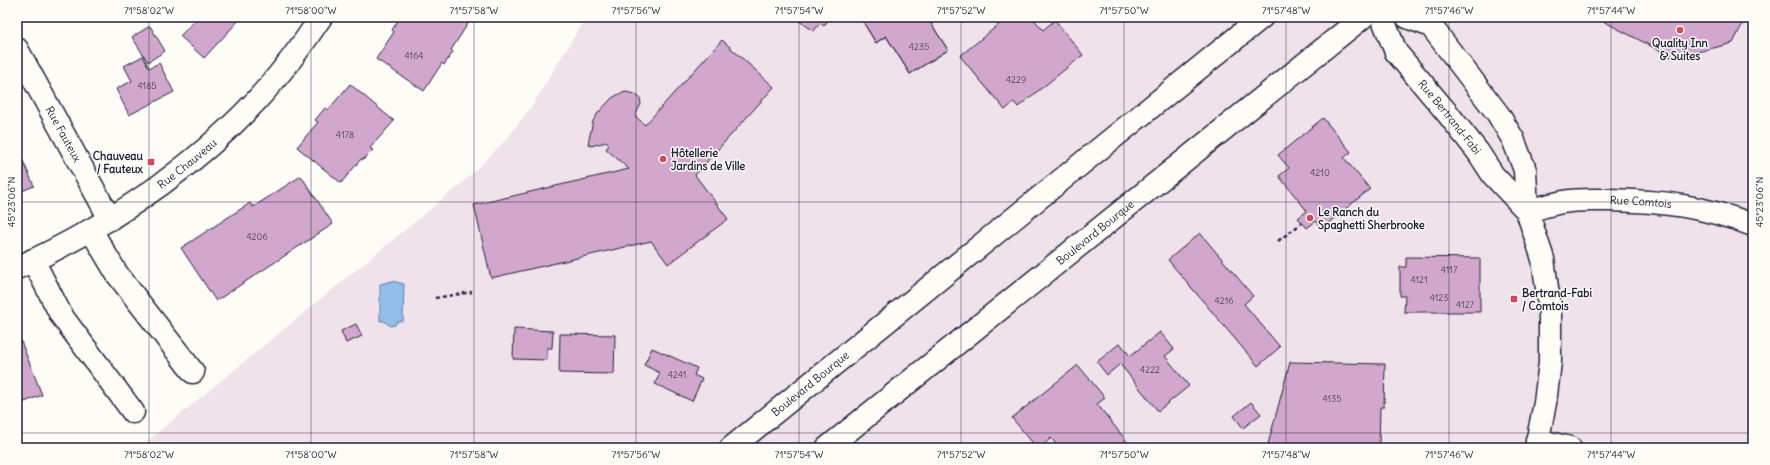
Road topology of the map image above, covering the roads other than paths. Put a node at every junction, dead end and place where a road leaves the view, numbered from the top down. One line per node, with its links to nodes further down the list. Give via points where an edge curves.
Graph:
1 (321, 17): 8 (street, Rue Chauveau, via 257,100 225,132 158,187)
2 (1262, 17): 15 (street, Boulevard Bourque)
3 (1363, 17): 16 (street, Boulevard Bourque)
4 (1382, 17): 7 (street, Rue Bertrand-Fabi, via 1396,52 1478,152 1493,175)
5 (1407, 17): 7 (street, Rue Bertrand-Fabi, via 1431,26 1498,114 1513,139 1525,170)
6 (17, 49): 8 (street, Rue Fauteux)
7 (1527, 212): 9 (street, Rue Comtois, via 1564,202 1649,201 1701,209); 14 (street, Rue Bertrand-Fabi, via 1543,259 1550,310 1550,362)
8 (110, 219): 10 (street, Rue Chauveau)
9 (1753, 225)
10 (91, 230): 11 (street, Rue Chauveau); 12 (street, via 117,274)
11 (25, 264): 13 (street)
12 (193, 372)
13 (133, 412)
14 (1536, 444): 17 (street)
15 (731, 448)
16 (827, 448)
17 (1570, 448)

